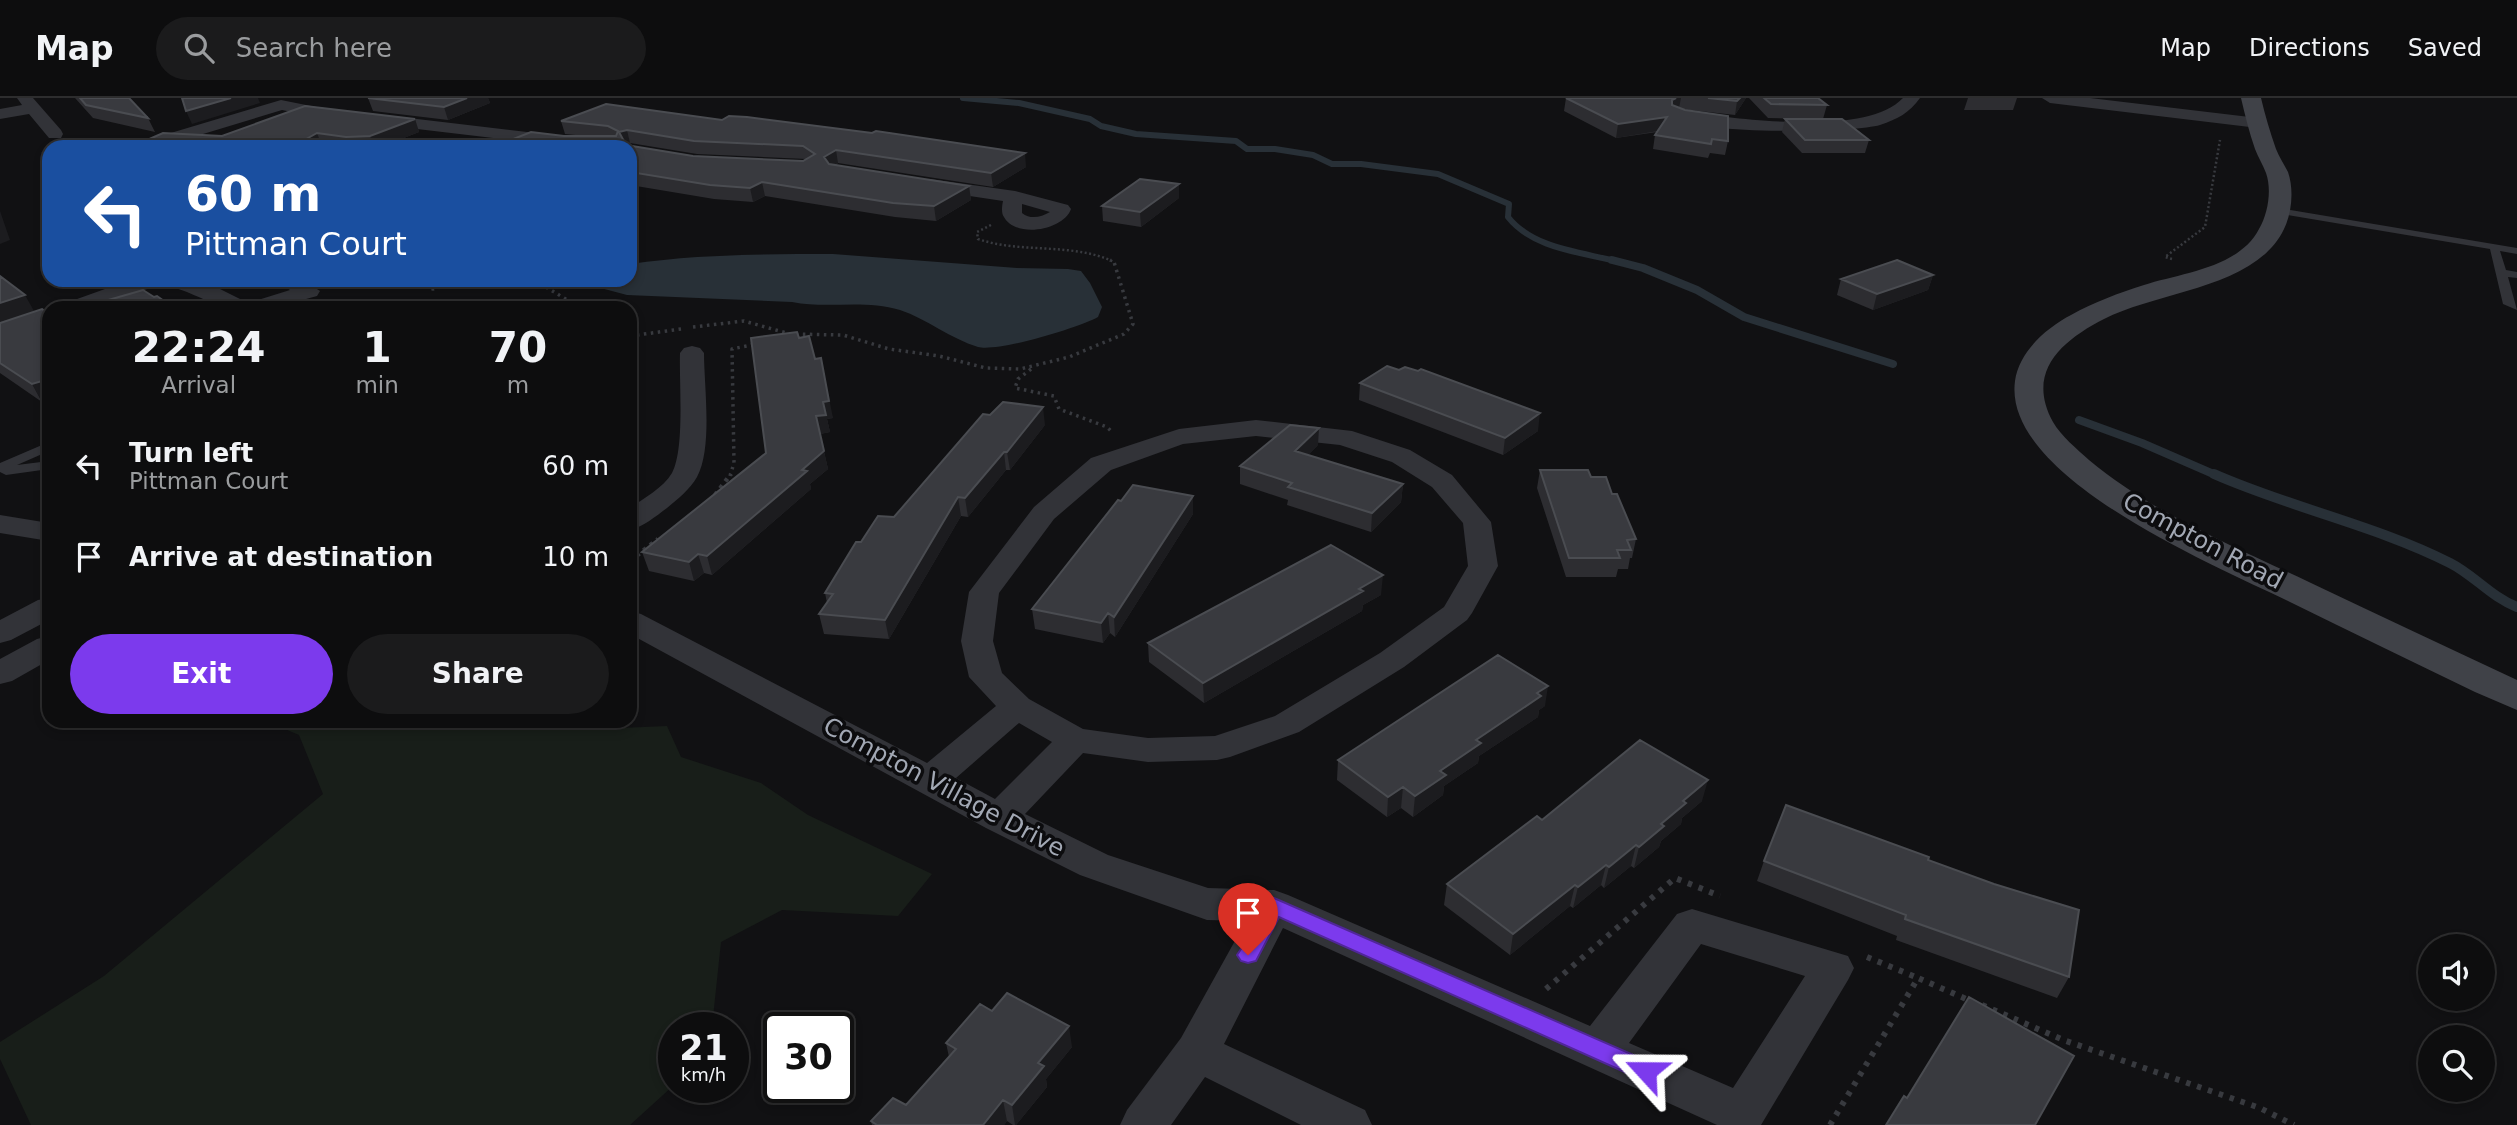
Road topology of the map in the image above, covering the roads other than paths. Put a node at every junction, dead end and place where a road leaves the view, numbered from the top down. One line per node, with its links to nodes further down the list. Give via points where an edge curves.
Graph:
1 (13, 98): 5 (street)
2 (1912, 98): 10 (street, via 1909,105 1889,116 1827,126 1765,126)
3 (2050, 98): 8 (street)
4 (2112, 98): 8 (street)
5 (0, 100)
6 (29, 103): 9 (street); 13 (street)
7 (316, 112): 11 (lane); 12 (street); 14 (street, via 281,105)
8 (2255, 112): 20 (main road, Compton Road, via 2277,175)
9 (0, 114)
10 (1679, 116)
11 (292, 121)
12 (478, 131): 16 (street); 17 (street)
13 (55, 134)
14 (170, 139): 15 (lane)
15 (175, 140)
16 (455, 140)
17 (553, 140)
18 (905, 181): 19 (street)
19 (1012, 198): 19 (street, via 1051,204 1061,209 1050,221 1030,223 1012,215)
20 (2278, 211): 21 (lane); 44 (main road, Compton Road, via 2266,243 2250,257 2191,282 2110,305 2054,337 2032,368 2029,388 2037,421 2076,464 2160,522)
21 (2494, 247): 22 (lane); 23 (lane)
22 (2517, 251)
23 (2502, 273): 24 (lane); 31 (lane)
24 (2517, 275)
25 (131, 287): 28 (street)
26 (211, 287): 29 (street)
27 (302, 287): 30 (street, via 309,290)
28 (93, 301)
29 (230, 301)
30 (276, 301)
31 (2514, 303)
32 (692, 353): 36 (street, via 686,474)
33 (42, 449): 35 (lane)
34 (42, 466): 35 (lane)
35 (0, 470)
36 (637, 516)
37 (0, 524): 38 (street)
38 (42, 531)
39 (42, 611): 41 (street)
40 (637, 625): 47 (street, Compton Village Drive)
41 (0, 633)
42 (42, 650): 43 (street)
43 (0, 673)
44 (2517, 696)
45 (1017, 708): 46 (street); 46 (street, via 986,677 978,641 984,592 1044,513 1101,464 1179,437 1256,428 1343,437 1401,456 1441,481 1477,522 1483,566 1456,613 1392,660 1287,724 1217,748 1148,750); 47 (street)
46 (1075, 740): 48 (street)
47 (930, 780): 48 (street, Compton Village Drive)
48 (999, 818): 49 (street, Compton Village Drive, via 1094,865 1207,904)
49 (1274, 906): 50 (street); 51 (street)
50 (1598, 1050): 52 (street); 52 (street, via 1692,925 1833,968)
51 (1196, 1052): 53 (street); 54 (street)
52 (1738, 1119)
53 (1144, 1125)
54 (1348, 1125)

